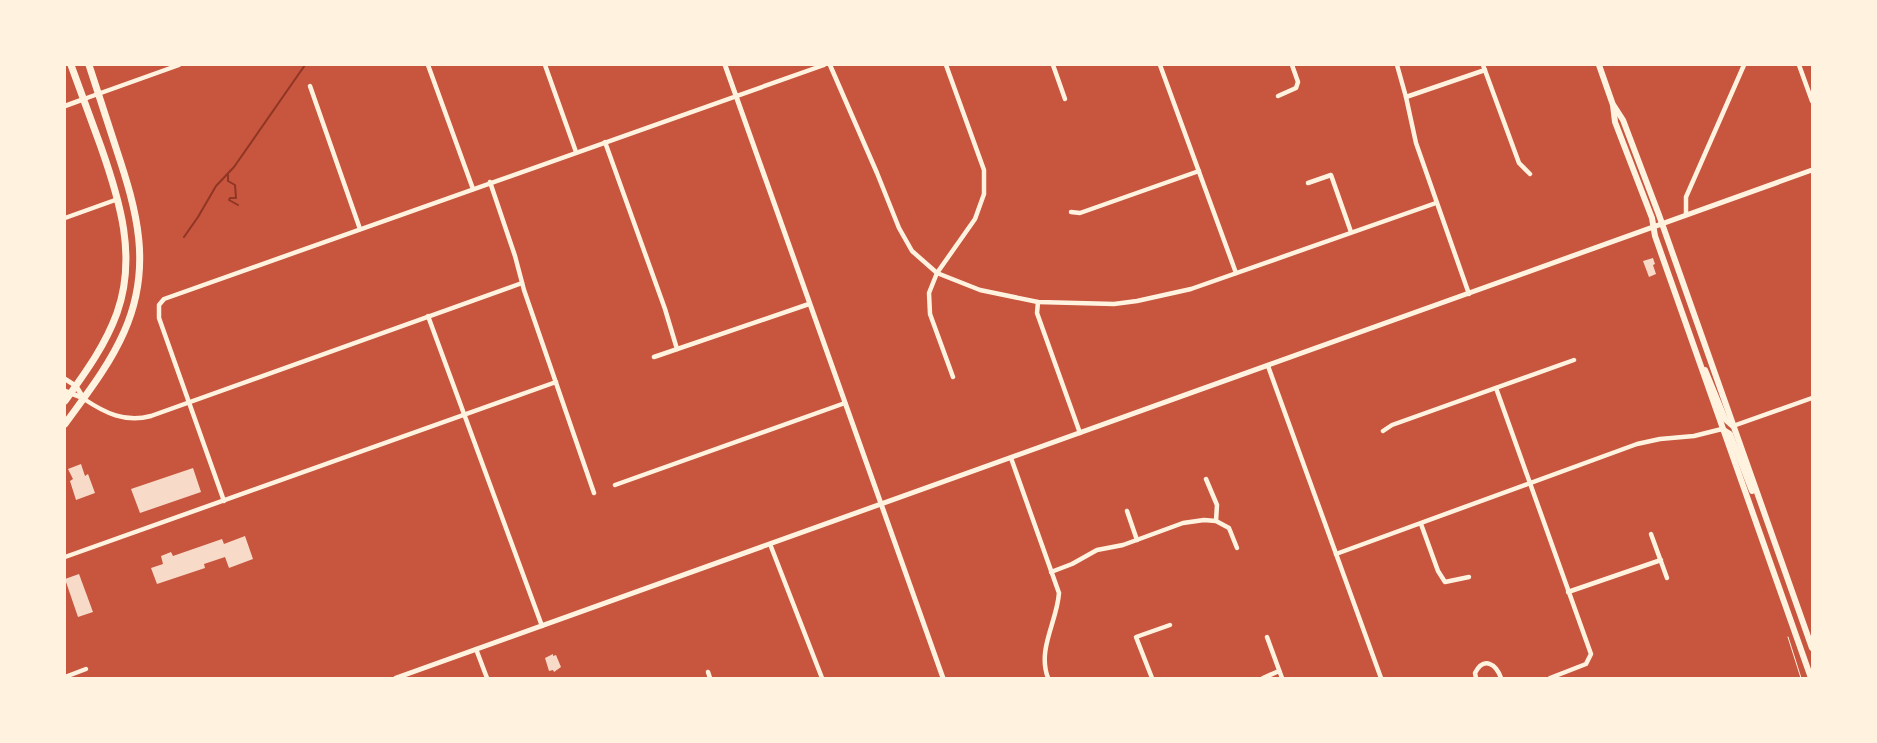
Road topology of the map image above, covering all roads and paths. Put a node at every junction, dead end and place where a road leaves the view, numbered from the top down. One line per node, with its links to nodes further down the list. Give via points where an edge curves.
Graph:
1 (72, 65): 23 (highway)
2 (89, 65): 19 (highway)
3 (179, 65): 19 (street)
4 (428, 65): 35 (street)
5 (545, 65): 29 (street)
6 (725, 65): 20 (street)
7 (824, 65): 20 (street)
8 (830, 65): 45 (street, via 899,228 912,251)
9 (946, 65): 45 (street, via 984,170 984,194 975,219)
10 (1053, 65): 24 (street)
11 (1160, 65): 31 (street)
12 (1292, 65): 21 (street, via 1298,82 1296,88)
13 (1396, 65): 22 (street)
14 (1599, 65): 26 (main road)
15 (1744, 65): 39 (street, via 1686,197)
16 (1799, 65): 25 (street)
17 (1484, 67): 22 (street); 32 (street, via 1519,162)
18 (310, 86): 43 (street)
19 (98, 94): 23 (street); 64 (highway, via 132,198 140,258 136,291 124,332)
20 (736, 96): 28 (street); 50 (street)
21 (1278, 96)
22 (1406, 98): 37 (street, via 1416,143)
23 (84, 99): 27 (street); 36 (highway)
24 (1065, 100)
25 (1812, 100)
26 (1613, 105): 41 (main road, via 1624,120); 42 (main road, via 1615,122)
27 (65, 106)
28 (605, 142): 29 (street); 52 (street)
29 (576, 152): 33 (street)
30 (1812, 170): 39 (street)
31 (1199, 171): 38 (street, via 1080,213); 46 (street)
32 (1530, 174)
33 (490, 182): 35 (street); 47 (street)
34 (1308, 183): 44 (street, via 1331,175)
35 (472, 188): 43 (street)
36 (118, 199): 40 (street); 60 (highway, via 126,254 120,303 107,337)
37 (1436, 203): 44 (street); 48 (street)
38 (1071, 212)
39 (1686, 215): 41 (street)
40 (65, 218)
41 (1662, 224): 42 (street); 70 (main road)
42 (1653, 227): 48 (street); 55 (main road)
43 (360, 229): 66 (street, via 164,299 159,305 159,318)
44 (1352, 232): 46 (street)
45 (937, 273): 49 (street, via 980,290); 57 (street, via 929,292 930,314)
46 (1236, 273): 49 (street, via 1191,289 1137,302)
47 (522, 282): 51 (street); 59 (street)
48 (1470, 294): 56 (street)
49 (1038, 302): 73 (street, via 1037,313)
50 (809, 304): 52 (street); 67 (street)
51 (428, 316): 66 (street); 68 (street)
52 (677, 349): 53 (street)
53 (654, 357)
54 (1574, 360): 61 (street)
55 (1699, 364): 70 (main road, via 1708,376 1727,423); 71 (main road)
56 (1268, 366): 73 (street); 89 (street)
57 (953, 377)
58 (65, 379): 60 (street)
59 (556, 382): 68 (street); 78 (street)
60 (76, 386): 62 (highway); 64 (street)
61 (1496, 388): 72 (street); 76 (street)
62 (68, 393): 64 (street); 65 (highway)
63 (1812, 398): 70 (street)
64 (84, 399): 66 (street, via 109,414 124,418 151,416); 69 (highway)
65 (65, 401)
66 (190, 402): 80 (street)
67 (845, 403): 77 (street); 81 (street)
68 (464, 415): 80 (street); 97 (street)
69 (65, 424)
70 (1732, 426): 79 (main road)
71 (1722, 429): 76 (street, via 1644,442); 79 (main road, via 1730,434 1748,482); 120 (main road)
72 (1383, 431)
73 (1080, 433): 74 (street)
74 (1011, 458): 81 (street); 92 (street)
75 (1206, 479): 83 (street, via 1217,505)
76 (1529, 482): 84 (street); 95 (street)
77 (615, 485)
78 (594, 493)
79 (1759, 500): 100 (main road)
80 (224, 501): 90 (street)
81 (880, 503): 87 (street); 110 (street)
82 (1127, 511): 86 (street)
83 (1216, 521): 86 (street, via 1183,523); 88 (street, via 1229,528)
84 (1421, 524): 89 (street); 93 (street, via 1438,572 1445,582)
85 (1652, 534): 91 (street)
86 (1137, 540): 92 (street, via 1097,550)
87 (770, 544): 97 (street); 109 (street)
88 (1236, 548)
89 (1336, 554): 115 (street)
90 (65, 557)
91 (1661, 560): 94 (street); 95 (street)
92 (1052, 572): 111 (street, via 1059,593 1044,656)
93 (1469, 576)
94 (1667, 578)
95 (1568, 592): 118 (street, via 1590,659 1580,668)
96 (1170, 625): 112 (street, via 1136,637)
97 (542, 626): 101 (street)
98 (1267, 637): 103 (street)
99 (1788, 637): 119 (path)
100 (1812, 648)
101 (476, 649): 106 (street); 107 (street)
102 (86, 669): 105 (street)
103 (1279, 671): 113 (street); 114 (street)
104 (708, 672): 108 (street)
105 (65, 677)
106 (396, 678)
107 (487, 678)
108 (710, 678)
109 (822, 678)
110 (943, 678)
111 (1048, 678)
112 (1152, 678)
113 (1263, 678)
114 (1282, 678)
115 (1381, 678)
116 (1476, 678): 117 (street, via 1477,668 1488,664 1497,668)
117 (1501, 678)
118 (1550, 678)
119 (1801, 678)
120 (1811, 678)

